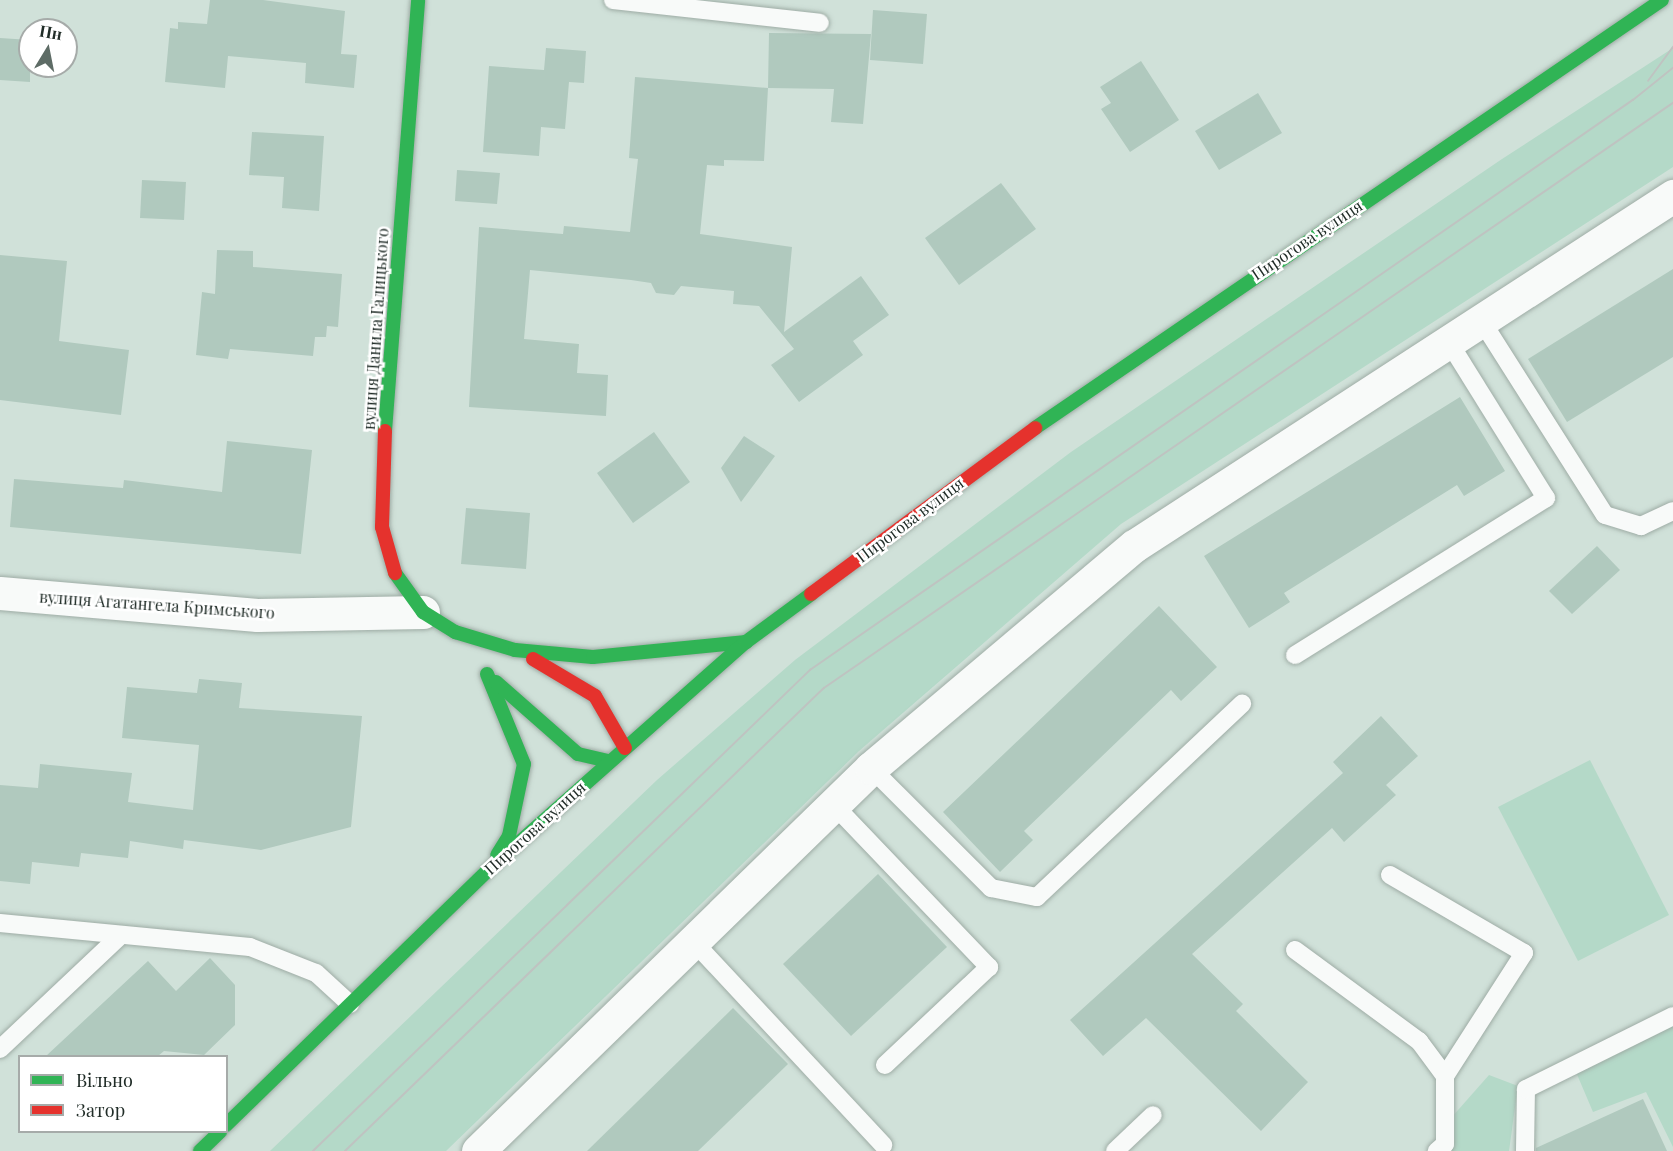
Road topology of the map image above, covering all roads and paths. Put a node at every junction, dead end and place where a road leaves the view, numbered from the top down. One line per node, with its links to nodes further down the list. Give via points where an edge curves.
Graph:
1 (418, 0): 10 (main road, вулиця Данила Галицького, via 382,474 382,527 394,571)
2 (613, 0): 4 (lane)
3 (1662, 0): 12 (main road, Пирогова вулиця, via 1051,416)
4 (820, 22)
5 (1673, 196): 6 (street)
6 (1483, 323): 7 (street); 8 (lane, via 1605,515 1641,526)
7 (1450, 344): 14 (lane, via 1546,498); 19 (street, via 1134,546)
8 (1673, 511)
9 (0, 593): 10 (street, вулиця Агатангела Кримського, via 257,615)
10 (423, 612): 11 (main road, вулиця Данила Галицького)
11 (455, 632): 13 (main road, вулиця Данила Галицького); 15 (main road, вулиця Данила Галицького)
12 (746, 642): 13 (main road, вулиця Данила Галицького, via 593,657); 17 (main road, Пирогова вулиця)
13 (515, 650): 17 (main road, via 575,680 596,696)
14 (1295, 656)
15 (487, 674): 18 (main road, вулиця Данила Галицького, via 578,754); 21 (main road, via 524,764 509,836)
16 (1242, 704): 19 (lane, via 1037,897 991,888)
17 (625, 748): 18 (main road, Пирогова вулиця)
18 (609, 762): 21 (main road, Пирогова вулиця)
19 (871, 768): 20 (street)
20 (833, 804): 25 (street); 30 (lane, via 988,967)
21 (488, 870): 27 (main road, Пирогова вулиця)
22 (1390, 875): 31 (lane, via 1524,953)
23 (0, 923): 24 (lane)
24 (121, 935): 27 (lane, via 250,947 316,973); 29 (lane)
25 (693, 940): 35 (lane); 37 (street)
26 (1295, 950): 31 (lane, via 1419,1041)
27 (350, 1004): 33 (main road, Пирогова вулиця)
28 (1673, 1016): 40 (lane, via 1526,1089)
29 (0, 1049)
30 (885, 1065)
31 (1445, 1076): 39 (lane, via 1445,1144)
32 (1153, 1115): 38 (lane)
33 (228, 1123)
34 (218, 1133): 36 (main road)
35 (883, 1145)
36 (200, 1151)
37 (478, 1151)
38 (1115, 1151)
39 (1437, 1151)
40 (1525, 1151)

